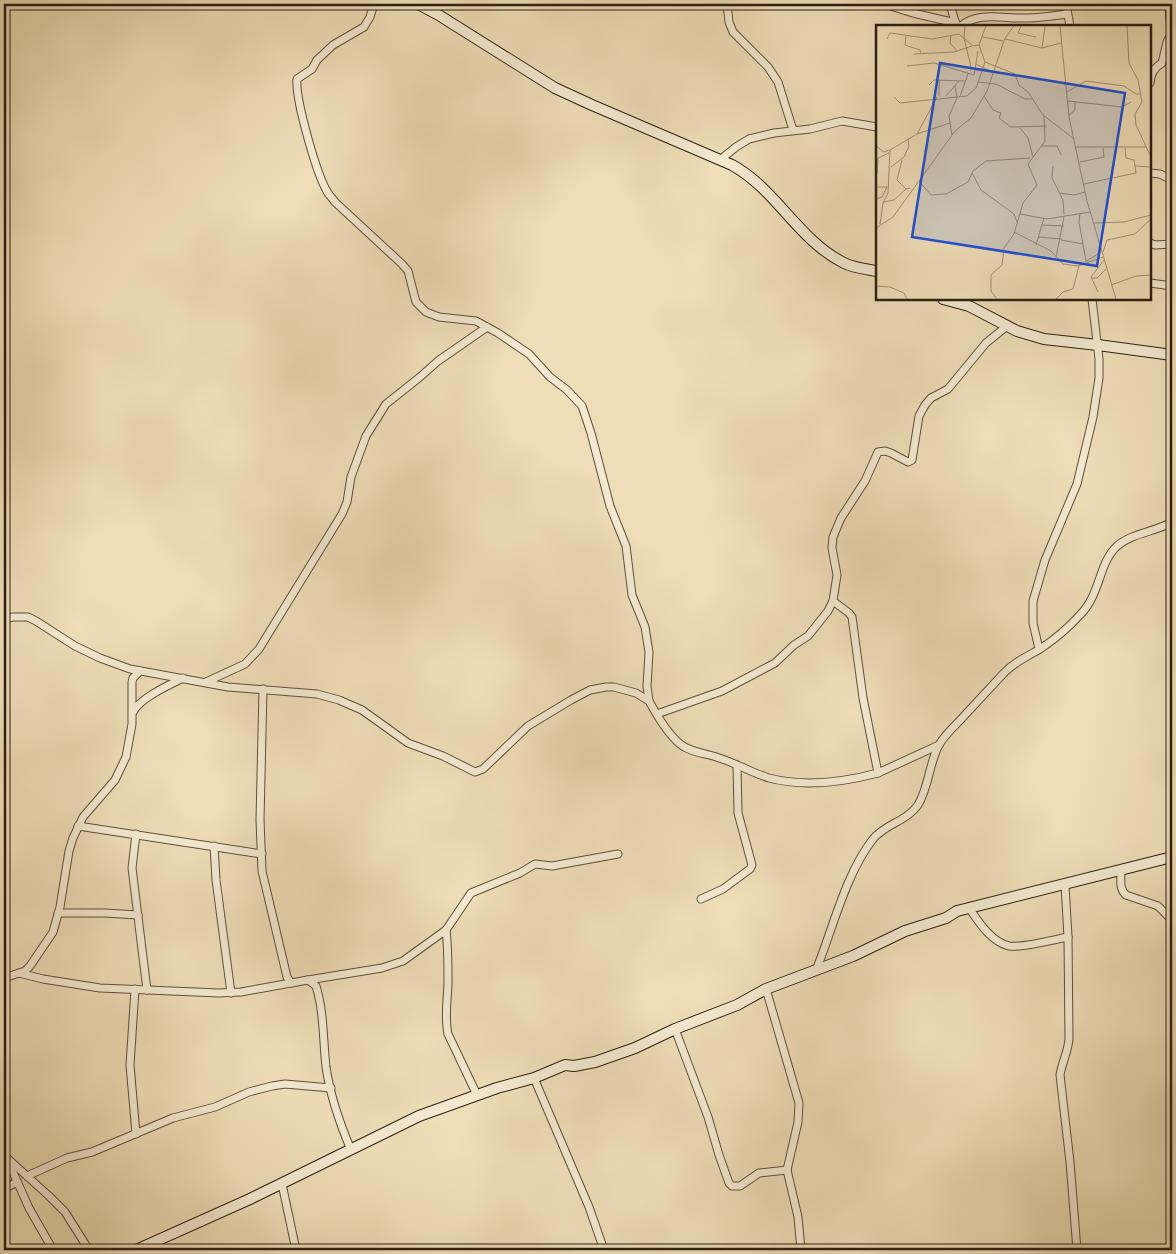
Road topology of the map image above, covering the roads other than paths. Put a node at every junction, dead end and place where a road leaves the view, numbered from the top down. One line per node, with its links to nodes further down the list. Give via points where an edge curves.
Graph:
1 (374, 4): 25 (street, via 364,27 333,45 312,69 297,79 300,108 321,179 335,202 408,271 416,302 426,312 439,317 476,321)
2 (418, 4): 14 (street, via 554,88)
3 (727, 4): 13 (street, via 732,32 768,67 778,82)
4 (884, 4): 9 (street)
5 (950, 4): 9 (street)
6 (1066, 4): 8 (street)
7 (1169, 4): 11 (street, via 1171,34 1162,63 1153,70)
8 (1067, 14): 9 (street, via 1036,18 974,18); 10 (street)
9 (958, 25)
10 (1070, 25)
11 (1151, 79)
12 (876, 128): 13 (street, via 842,120)
13 (793, 130): 14 (street, via 749,140)
14 (720, 160): 19 (street, via 747,173 820,248 845,264)
15 (1151, 173): 16 (street)
16 (1172, 180)
17 (1151, 243): 18 (street)
18 (1172, 244)
19 (876, 271)
20 (1151, 283): 21 (street)
21 (1172, 286)
22 (947, 300): 24 (street, via 969,306)
23 (1092, 300): 26 (street)
24 (1007, 326): 26 (street, via 1044,339); 29 (street, via 986,343 948,390 931,398 925,405 919,416 912,460 908,462 885,451 878,452 833,537 837,575)
25 (487, 327): 36 (street, via 438,361 386,404 366,436 342,514 259,649 245,664); 37 (street, via 529,354 582,406 610,506 625,542 632,595 645,627 650,652)
26 (1098, 345): 27 (street); 31 (street, via 1098,386 1083,463 1045,560 1033,601 1033,622)
27 (1172, 355)
28 (1172, 522): 31 (street, via 1116,547 1106,561 1091,603)
29 (833, 601): 42 (street, via 808,636 775,663 712,695); 45 (street, via 852,617)
30 (4, 619): 32 (street, via 28,617 36,620 75,646)
31 (1039, 649): 43 (street, via 1004,673)
32 (130, 669): 33 (street); 34 (street)
33 (140, 671): 34 (street); 35 (street)
34 (133, 678): 41 (street)
35 (183, 678): 36 (street); 41 (street, via 138,704)
36 (206, 683): 38 (street)
37 (647, 686): 39 (street); 40 (street)
38 (262, 689): 39 (street, via 317,694 339,700 362,710 408,743 475,772 483,769 528,726 584,694 606,687); 49 (street)
39 (636, 693): 40 (street)
40 (649, 701): 42 (street)
41 (132, 712): 46 (street, via 131,738 122,769)
42 (657, 714): 44 (street, via 680,744)
43 (939, 745): 45 (street); 61 (street, via 917,806 874,838 855,870)
44 (737, 765): 45 (street, via 767,778 802,782); 54 (street, via 738,812 752,864 723,889)
45 (878, 773)
46 (78, 826): 47 (street); 56 (street, via 69,851)
47 (136, 834): 48 (street); 57 (street, via 132,868)
48 (214, 846): 49 (street); 70 (street)
49 (262, 854): 65 (street, via 262,871 281,955 286,976)
50 (618, 854): 59 (street, via 552,866 535,864 472,893)
51 (1172, 857): 52 (street)
52 (1121, 870): 53 (street); 58 (street, via 1123,893 1158,906)
53 (1065, 885): 55 (street); 60 (street)
54 (701, 899)
55 (969, 908): 60 (street, via 981,926 1008,946); 61 (street, via 905,930)
56 (58, 913): 57 (street); 62 (street, via 46,943 30,966)
57 (138, 915): 69 (street)
58 (1172, 920)
59 (446, 930): 64 (street, via 395,965); 75 (street, via 446,1026)
60 (1068, 937): 90 (street, via 1069,1039 1060,1075)
61 (816, 970): 68 (street)
62 (19, 973): 63 (street); 66 (street, via 71,984)
63 (4, 978)
64 (308, 980): 65 (street); 74 (street, via 318,990)
65 (291, 982): 70 (street)
66 (124, 989): 67 (street); 71 (street)
67 (135, 989): 69 (street); 71 (street)
68 (766, 989): 72 (street, via 730,1008); 79 (street, via 799,1103)
69 (147, 990): 70 (street)
70 (231, 993)
71 (134, 1004): 76 (street, via 130,1065)
72 (675, 1029): 73 (street, via 595,1062 565,1065); 79 (street, via 729,1183 740,1186 759,1173)
73 (534, 1078): 75 (street); 88 (street)
74 (331, 1088): 76 (street, via 272,1086 173,1118); 77 (street)
75 (477, 1095): 77 (street, via 419,1116)
76 (136, 1134): 80 (street)
77 (351, 1150): 82 (street)
78 (5, 1156): 80 (street); 81 (street)
79 (787, 1170): 89 (street, via 798,1217)
80 (27, 1176): 85 (street, via 65,1212)
81 (17, 1182): 83 (street); 84 (street)
82 (282, 1184): 86 (street); 87 (street)
83 (4, 1189)
84 (53, 1250)
85 (89, 1250)
86 (136, 1250)
87 (296, 1250)
88 (604, 1250)
89 (801, 1250)
90 (1077, 1250)

